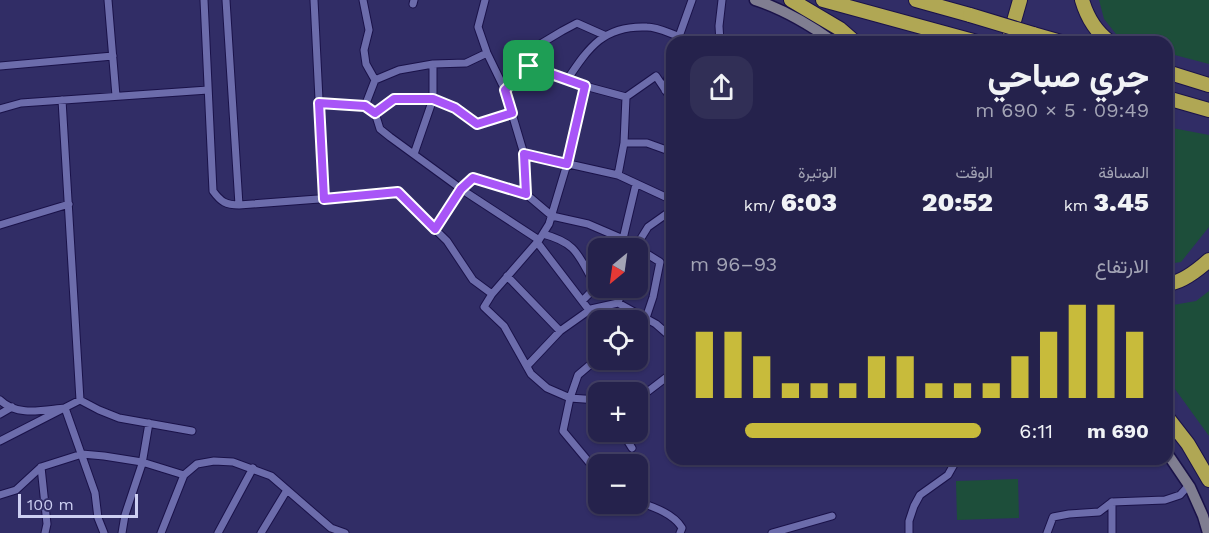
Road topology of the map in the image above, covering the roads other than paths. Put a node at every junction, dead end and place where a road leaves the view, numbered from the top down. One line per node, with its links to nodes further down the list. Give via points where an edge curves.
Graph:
1 (108, 0): 26 (street)
2 (204, 0): 36 (street)
3 (226, 0): 63 (street)
4 (314, 0): 44 (street)
5 (363, 0): 31 (street, via 369,30 364,50 366,64)
6 (485, 0): 25 (street, via 478,27)
7 (692, 0): 17 (street)
8 (722, 0): 18 (street)
9 (755, 0): 19 (main road)
10 (791, 0): 20 (highway)
11 (823, 0): 21 (highway)
12 (916, 0): 23 (highway, bridge)
13 (1020, 0): 22 (highway)
14 (1082, 0): 24 (highway, via 1086,14)
15 (604, 35): 16 (street, via 649,27); 29 (street, via 577,23 528,52); 32 (street, via 591,46)
16 (671, 36)
17 (679, 36)
18 (720, 36)
19 (825, 36)
20 (848, 36)
21 (955, 36)
22 (1010, 36)
23 (1040, 36)
24 (1102, 36)
25 (487, 53): 27 (street, via 466,63); 37 (street)
26 (113, 56): 28 (street); 39 (street)
27 (433, 64): 31 (street, via 399,70); 41 (street)
28 (0, 66)
29 (529, 66): 32 (street); 37 (street)
30 (1173, 74): 33 (highway)
31 (375, 80): 45 (street)
32 (567, 80): 34 (street)
33 (1209, 85)
34 (585, 86): 40 (street); 55 (street)
35 (666, 86): 38 (street)
36 (208, 90): 39 (street); 63 (street, via 213,191 220,201)
37 (505, 90): 50 (street)
38 (665, 90): 40 (street, via 656,76)
39 (116, 96): 42 (street)
40 (626, 98): 51 (street)
41 (433, 99): 49 (street, via 394,99); 50 (street, via 455,108 477,124); 53 (street)
42 (62, 100): 46 (street); 62 (street)
43 (1173, 100): 48 (highway)
44 (319, 103): 45 (street); 61 (street)
45 (365, 106): 49 (street)
46 (0, 109)
47 (1173, 109): 48 (highway)
48 (1204, 109)
49 (375, 113): 53 (street, via 380,129)
50 (512, 113): 54 (street)
51 (624, 143): 52 (street, via 647,143); 56 (street)
52 (666, 150)
53 (414, 154): 58 (street)
54 (524, 154): 55 (street); 59 (street)
55 (567, 164): 56 (street); 65 (street)
56 (618, 175): 57 (street)
57 (636, 184): 60 (street); 69 (street)
58 (461, 189): 59 (street, via 473,178); 67 (street); 71 (street)
59 (526, 194): 65 (street)
60 (666, 197)
61 (324, 199): 63 (street); 67 (street, via 398,192)
62 (69, 204): 66 (street); 94 (street)
63 (239, 205)
64 (666, 214): 70 (street, via 648,226)
65 (552, 216): 68 (street, via 588,224); 71 (street)
66 (0, 225)
67 (435, 229): 76 (street, via 473,280)
68 (621, 238)
69 (623, 238)
70 (641, 238)
71 (540, 239): 74 (street); 78 (street); 78 (street, via 562,240 580,258 594,283)
72 (648, 255): 83 (street, via 660,262)
73 (1209, 260): 75 (highway)
74 (507, 276): 76 (street); 85 (street)
75 (1173, 283)
76 (492, 294): 87 (street, via 484,307 504,326)
77 (620, 298): 79 (street)
78 (582, 301): 80 (street)
79 (618, 303): 80 (street); 81 (street)
80 (589, 310)
81 (631, 310)
82 (588, 311): 85 (street)
83 (648, 312)
84 (648, 319): 86 (street)
85 (560, 332): 87 (street)
86 (666, 333)
87 (527, 366): 91 (street, via 547,388)
88 (588, 366): 91 (street, via 578,375)
89 (666, 378): 90 (street)
90 (648, 391)
91 (570, 398): 92 (street); 105 (street, via 563,431)
92 (588, 399)
93 (0, 400): 95 (street)
94 (80, 400): 96 (street); 98 (street, via 119,418)
95 (12, 407): 96 (street, via 20,411); 97 (street)
96 (65, 408): 101 (street); 104 (street)
97 (0, 414)
98 (149, 423): 100 (street); 106 (street)
99 (1173, 425): 112 (highway)
100 (192, 431)
101 (0, 441)
102 (628, 442): 103 (street)
103 (632, 448)
104 (82, 454): 106 (street); 109 (street); 120 (street)
105 (588, 460)
106 (142, 462): 111 (street); 121 (street)
107 (1173, 462): 113 (main road)
108 (954, 465): 128 (street, via 948,475 920,495 909,521)
109 (41, 466): 115 (street, via 16,490); 119 (street)
110 (253, 468): 111 (street, via 214,460 197,464); 114 (street); 123 (street)
111 (184, 475): 122 (street)
112 (1209, 480)
113 (1189, 485): 116 (street, via 1180,495 1165,500); 131 (main road)
114 (287, 489): 124 (street); 125 (street, via 331,528)
115 (0, 495)
116 (1112, 502): 129 (street, via 1099,512 1053,517); 130 (street)
117 (648, 505): 126 (street, via 678,521)
118 (832, 516): 127 (street)
119 (45, 533)
120 (104, 533)
121 (122, 533)
122 (161, 533)
123 (218, 533)
124 (261, 533)
125 (345, 533)
126 (680, 533)
127 (772, 533)
128 (909, 533)
129 (1047, 533)
130 (1112, 533)
131 (1208, 533)

